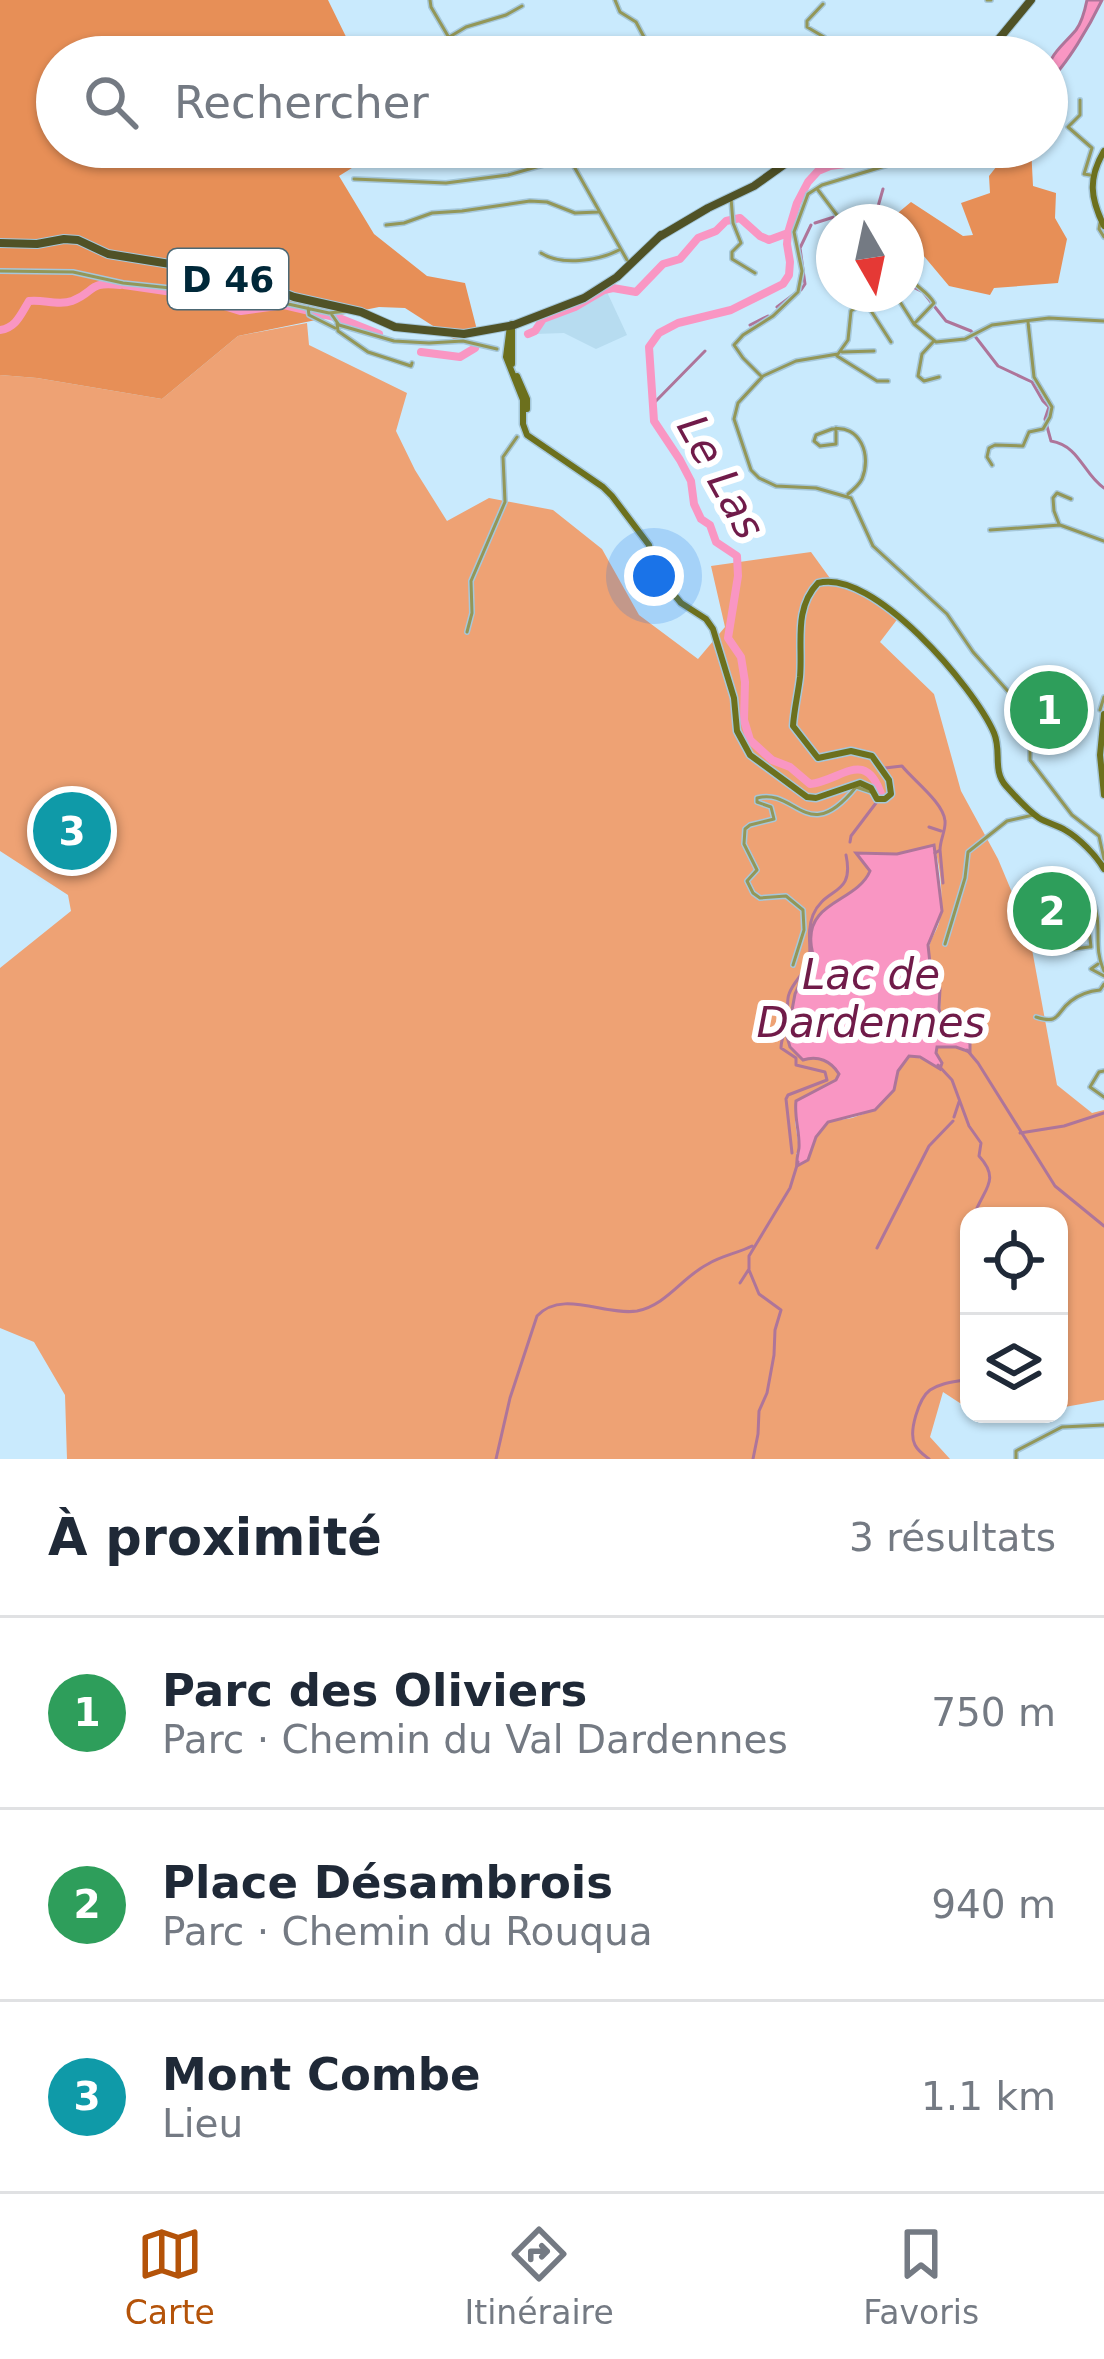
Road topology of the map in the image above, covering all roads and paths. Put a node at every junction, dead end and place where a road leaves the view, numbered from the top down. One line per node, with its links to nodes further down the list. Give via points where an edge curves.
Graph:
1 (430, 0): 6 (street)
2 (616, 0): 8 (street)
3 (1031, 0): 10 (main road)
4 (823, 4): 9 (street, via 807,20)
5 (522, 6): 7 (street)
6 (448, 36)
7 (451, 36)
8 (644, 36)
9 (822, 36)
10 (1001, 36)
11 (1080, 100): 17 (street, via 1080,115 1068,127 1092,148 1084,173)
12 (1104, 152): 17 (street)
13 (530, 168): 18 (street, via 446,184)
14 (574, 168): 22 (street)
15 (779, 168): 20 (main road, D 46)
16 (880, 168): 19 (street)
17 (1092, 176): 23 (street)
18 (354, 179)
19 (818, 188): 21 (street); 51 (street, via 805,199 794,232 799,291 735,343)
20 (730, 196): 28 (main road, D 46); 30 (street, via 741,242 732,259)
21 (829, 204)
22 (598, 212): 24 (street, via 530,201); 28 (street)
23 (1103, 224): 25 (street)
24 (386, 225)
25 (1104, 237)
26 (0, 243): 32 (main road, D 46, via 70,239)
27 (541, 253): 28 (street)
28 (628, 259): 38 (main road, D 46, via 589,295)
29 (0, 271): 33 (street, via 73,272 247,307 279,302)
30 (755, 273)
31 (924, 291): 41 (street, via 932,304)
32 (350, 309): 37 (street); 43 (main road, D 46, via 395,328)
33 (308, 310): 37 (street); 37 (street, via 324,324)
34 (850, 312): 48 (street, via 849,337)
35 (872, 312): 46 (street)
36 (906, 312): 41 (street)
37 (334, 319): 44 (street, via 394,341); 49 (street, via 368,352)
38 (526, 319): 42 (main road, D 46); 44 (main road, D 46)
39 (1028, 321): 40 (street); 45 (street); 55 (street, via 1034,377 1052,407 1023,446 989,448)
40 (1104, 321)
41 (914, 324): 45 (street)
42 (486, 327): 43 (main road, D 46); 44 (street)
43 (455, 334): 44 (main road, D 46)
44 (508, 340): 54 (street)
45 (933, 341): 50 (street, via 918,376)
46 (891, 342)
47 (874, 351): 48 (street)
48 (838, 353): 51 (street); 52 (street)
49 (412, 363)
50 (939, 377)
51 (762, 378): 56 (street, via 734,416 752,473 772,485)
52 (888, 381)
53 (836, 428): 56 (street, via 855,433 863,451 862,478)
54 (526, 433): 61 (street, via 503,457 505,502 471,581); 64 (street, via 609,493 649,545 662,580 710,624 736,729 752,757 804,796 858,783)
55 (992, 465)
56 (848, 495): 67 (street, via 873,546 947,614 1022,707 1030,760 1073,817 1099,836)
57 (1071, 499): 58 (street, via 1053,497)
58 (1060, 525): 59 (street); 60 (street)
59 (990, 530)
60 (1104, 541)
61 (467, 632)
62 (1104, 697): 63 (street)
63 (1102, 712): 65 (street)
64 (873, 792): 66 (street, via 884,799 892,786 872,756 816,758 793,726 802,614 821,582 879,601 935,652 992,727 1000,779); 77 (street, via 856,787 817,814 774,796 757,798 774,819 745,830 757,870 747,880 760,898 787,896 802,910)
65 (1104, 795)
66 (1034, 814): 68 (street, via 1071,834); 73 (street, via 1007,821 968,852)
67 (1104, 859)
68 (1104, 869)
69 (1029, 874): 70 (street)
70 (1043, 877): 72 (street, via 1034,882 1034,910); 74 (street, via 1082,894)
71 (1092, 898): 74 (street, via 1100,919)
72 (1048, 932)
73 (945, 944)
74 (1094, 947): 75 (street); 76 (street)
75 (1067, 950)
76 (1100, 963): 78 (street); 78 (street, via 1091,969)
77 (793, 965)
78 (1104, 973)
79 (1104, 984): 80 (street, via 1068,1003 1058,1018)
80 (1036, 1017)
81 (1104, 1071): 82 (street, via 1090,1087)
82 (1104, 1096)
83 (1104, 1425): 84 (street, via 1062,1427 1016,1451)
84 (1016, 1459)

